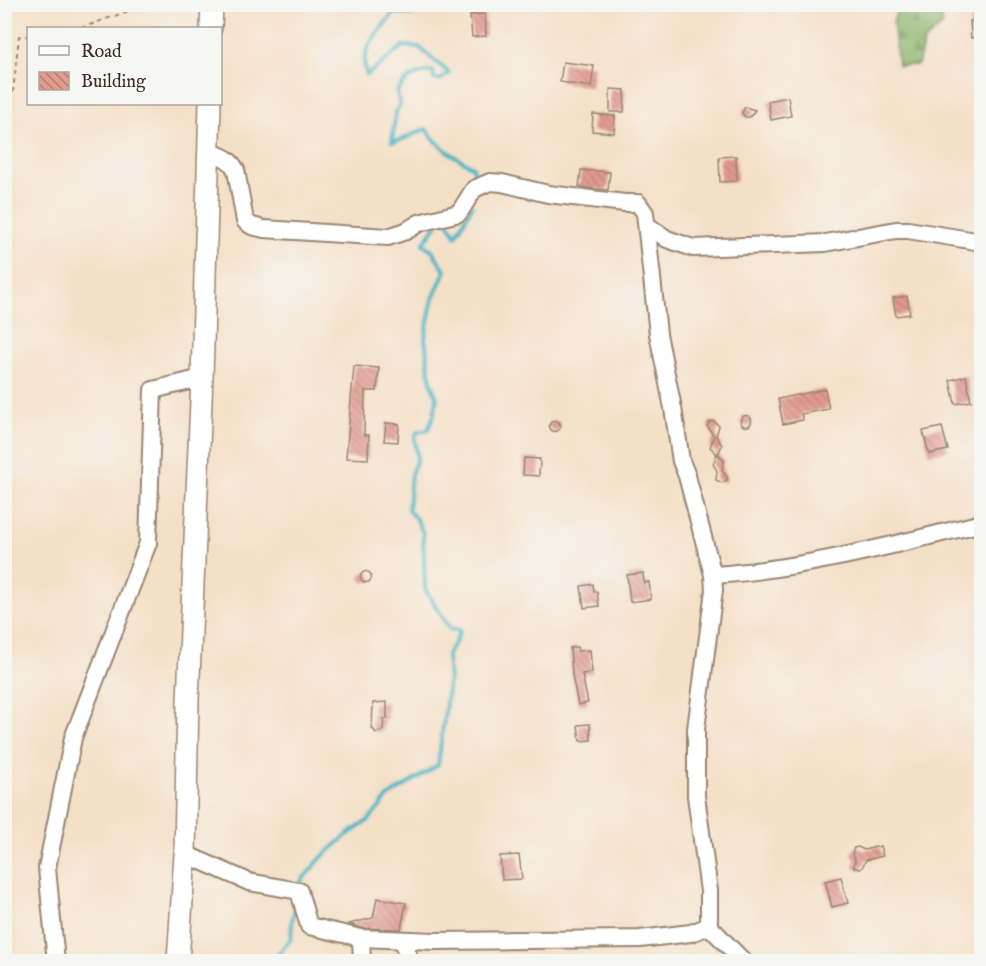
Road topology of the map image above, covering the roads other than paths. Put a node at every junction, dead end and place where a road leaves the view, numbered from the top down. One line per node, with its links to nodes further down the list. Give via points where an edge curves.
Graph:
1 (212, 4): 2 (main road)
2 (211, 27)
3 (210, 105): 4 (main road)
4 (209, 151): 5 (street, via 233,163 245,220 264,229 388,237 419,223 459,213 474,189 490,182 548,194 638,203); 7 (main road)
5 (648, 226): 6 (street, via 667,239 693,248 825,243 896,230); 9 (street, via 658,334 681,461)
6 (981, 242)
7 (202, 378): 10 (main road); 15 (street, via 153,390 148,543 73,738 47,868)
8 (981, 523): 9 (street, via 828,559)
9 (713, 575): 11 (street, via 696,729 696,796)
10 (185, 854): 12 (street, via 249,882 299,891 309,926); 16 (main road)
11 (710, 926): 13 (street, via 691,933 640,939); 14 (street)
12 (361, 938): 13 (street); 17 (street)
13 (402, 941): 18 (street)
14 (744, 961)
15 (56, 962)
16 (177, 962)
17 (362, 962)
18 (411, 962)

